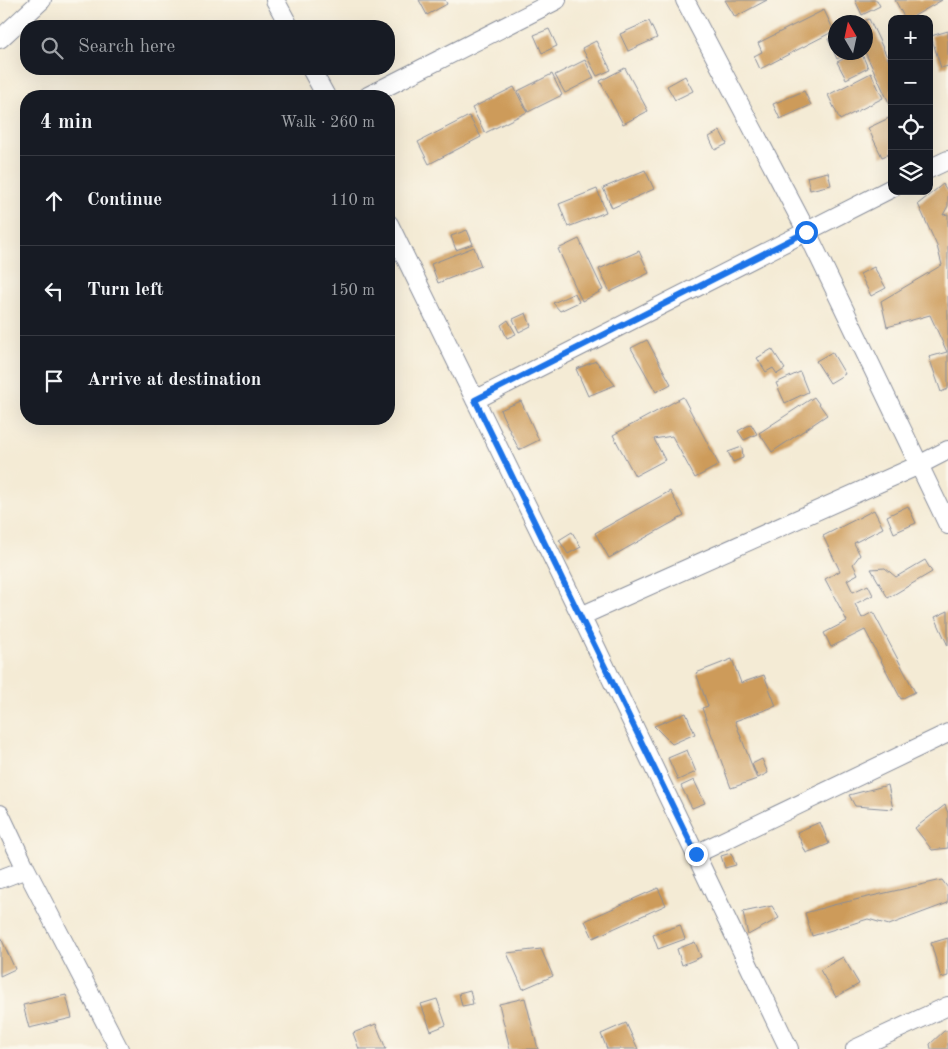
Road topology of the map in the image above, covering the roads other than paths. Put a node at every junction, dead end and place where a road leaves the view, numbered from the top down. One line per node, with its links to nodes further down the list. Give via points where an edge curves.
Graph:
1 (42, 0): 6 (street)
2 (275, 0): 7 (street)
3 (557, 0): 11 (street)
4 (685, 0): 15 (street)
5 (20, 20): 8 (street)
6 (20, 20)
7 (286, 20)
8 (0, 39)
9 (314, 75): 10 (street)
10 (323, 90)
11 (380, 90)
12 (948, 160): 13 (street)
13 (933, 167)
14 (888, 190): 15 (street)
15 (806, 232): 17 (street); 19 (street)
16 (395, 236): 17 (street)
17 (475, 400): 21 (street)
18 (948, 450): 19 (street)
19 (919, 465): 20 (street); 21 (street)
20 (948, 525)
21 (581, 616): 24 (street)
22 (948, 733): 24 (street)
23 (0, 814): 25 (street)
24 (696, 854): 29 (street)
25 (26, 869): 26 (street); 28 (street)
26 (0, 880)
27 (948, 1006): 30 (street)
28 (119, 1049)
29 (789, 1049)
30 (854, 1049)

